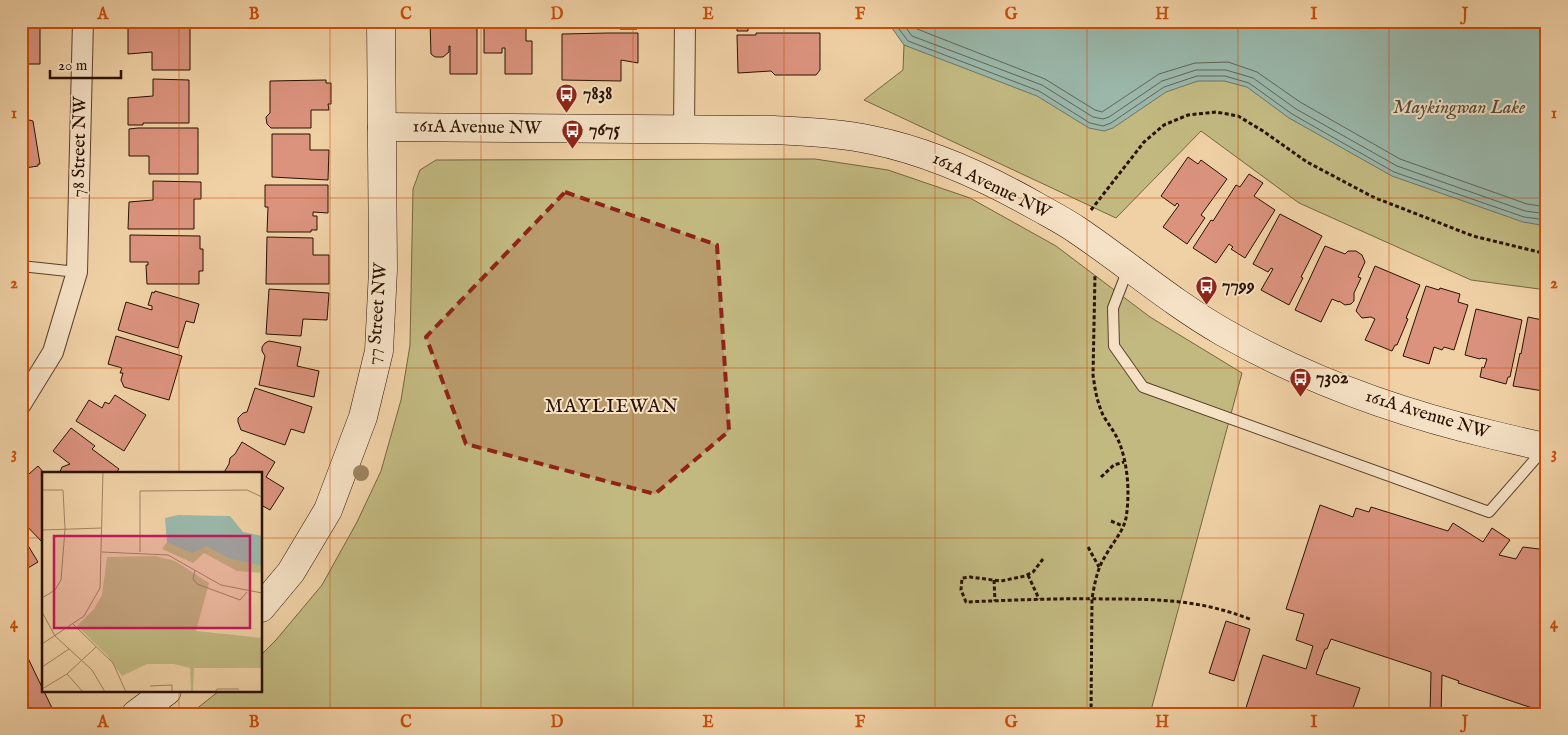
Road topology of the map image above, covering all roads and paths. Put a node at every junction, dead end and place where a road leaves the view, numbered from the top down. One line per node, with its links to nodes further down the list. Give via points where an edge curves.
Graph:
1 (83, 21): 10 (street, 78 Street NW)
2 (381, 21): 4 (street, 77 Street NW)
3 (685, 21): 5 (street)
4 (382, 127): 5 (street, 161A Avenue NW); 26 (street, 77 Street NW, via 383,270 379,351 363,417 328,510 291,572)
5 (684, 130): 6 (street, 161A Avenue NW, via 774,130 871,139 952,164 1012,192)
6 (1076, 229): 7 (path, via 1144,142 1164,125 1188,115 1216,112 1238,116 1307,162 1373,197 1473,236); 9 (street, 161A Avenue NW)
7 (1547, 254)
8 (21, 266): 10 (lane)
9 (1129, 268): 13 (street, 161A Avenue NW, via 1188,311 1225,333 1339,388 1419,415); 13 (lane, via 1113,308 1114,346 1143,387 1489,512)
10 (77, 272): 12 (street, 78 Street NW, via 53,352)
11 (1095, 272): 14 (path, via 1095,390 1104,417 1119,442)
12 (21, 404)
13 (1546, 447)
14 (1124, 462): 15 (path, via 1114,465); 17 (path, via 1127,504)
15 (1101, 477)
16 (1112, 521): 17 (path)
17 (1123, 526): 20 (path)
18 (1088, 547): 20 (path)
19 (1043, 559): 21 (path)
20 (1099, 567): 23 (path)
21 (1028, 575): 22 (path); 24 (path)
22 (994, 580): 25 (path); 25 (path, via 962,578 961,590 966,602)
23 (1092, 598): 24 (path); 27 (path, via 1194,603); 28 (path)
24 (1039, 599): 25 (path)
25 (995, 601)
26 (262, 607)
27 (1252, 620)
28 (1091, 714)

